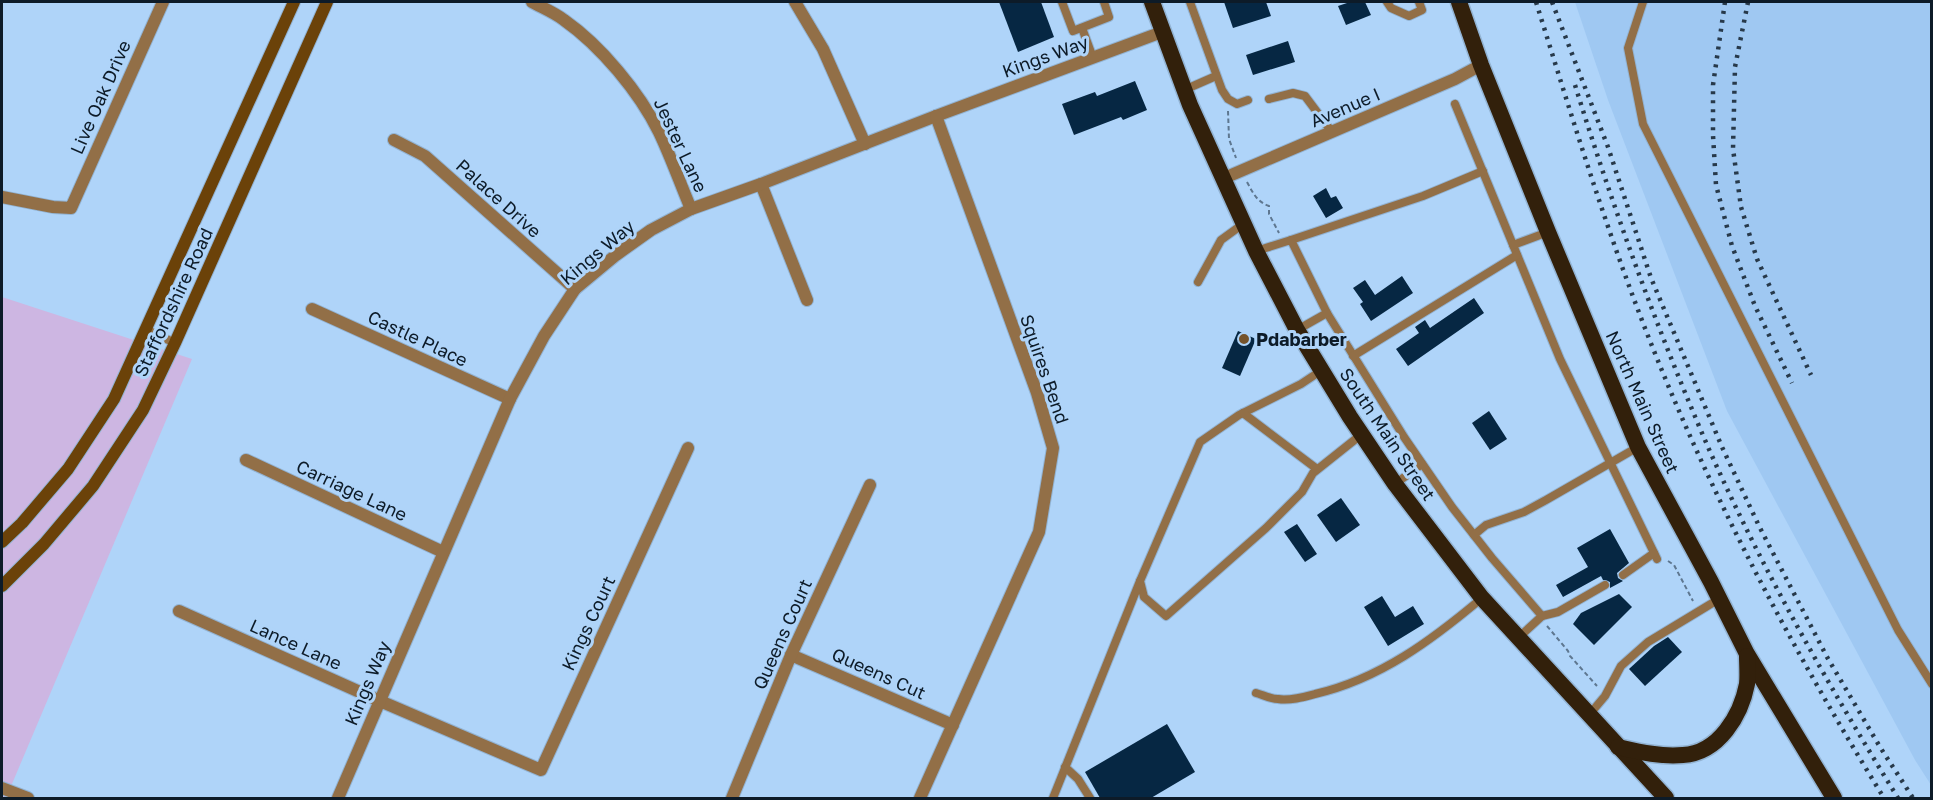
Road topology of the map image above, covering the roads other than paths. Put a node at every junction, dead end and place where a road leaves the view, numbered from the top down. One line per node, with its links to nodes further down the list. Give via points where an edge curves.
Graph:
1 (163, 2): 30 (street, Live Oak Drive, via 71,207)
2 (294, 2): 43 (main road, Staffordshire Road)
3 (327, 2): 45 (main road, Staffordshire Road)
4 (532, 2): 31 (street, Jester Lane, via 564,20 597,48 625,80 659,132)
5 (795, 2): 26 (street, via 823,49)
6 (1062, 2): 14 (lane, via 1073,31)
7 (1104, 2): 14 (lane, via 1109,17)
8 (1152, 2): 15 (highway, South Main Street)
9 (1190, 2): 18 (lane)
10 (1386, 2): 11 (lane, via 1409,16 1422,10)
11 (1419, 2)
12 (1459, 2): 17 (highway, North Main Street)
13 (1643, 2): 73 (lane, via 1628,48 1644,124 1898,630)
14 (1082, 28): 16 (lane)
15 (1162, 32): 16 (street, Kings Way); 19 (highway, South Main Street)
16 (1093, 58): 23 (street, Kings Way)
17 (1481, 65): 24 (street, Avenue I); 33 (highway, North Main Street)
18 (1216, 76): 19 (lane); 21 (lane, via 1228,99 1237,104)
19 (1184, 90): 28 (highway, South Main Street)
20 (1269, 99): 24 (lane, via 1293,93 1305,96)
21 (1248, 100)
22 (1455, 104): 27 (lane)
23 (936, 116): 26 (street, Kings Way); 77 (street, Squires Bend, via 1037,393 1053,448 1039,532)
24 (1332, 132): 28 (street, Avenue I)
25 (394, 140): 39 (street, Palace Drive, via 425,156)
26 (865, 144): 29 (street, Kings Way)
27 (1483, 171): 34 (lane, via 1423,196); 35 (lane)
28 (1222, 180): 32 (highway, South Main Street)
29 (761, 184): 31 (street, Kings Way); 40 (street)
30 (2, 197)
31 (691, 209): 39 (street, Kings Way, via 651,230)
32 (1243, 224): 36 (highway, South Main Street); 38 (lane, via 1221,240)
33 (1548, 232): 35 (lane); 51 (highway, North Main Street)
34 (1291, 240): 36 (lane); 42 (lane)
35 (1513, 245): 37 (lane)
36 (1256, 251): 44 (highway, South Main Street)
37 (1517, 255): 46 (lane); 54 (lane)
38 (1198, 282)
39 (575, 289): 48 (street, Kings Way)
40 (807, 300)
41 (312, 309): 48 (street, Castle Place)
42 (1327, 313): 44 (lane); 46 (lane)
43 (147, 330): 45 (lane); 60 (main road, Staffordshire Road, via 114,399 68,469)
44 (1298, 330): 47 (highway, South Main Street)
45 (175, 343): 65 (main road, Staffordshire Road, via 142,410 93,486)
46 (1353, 356): 55 (lane)
47 (1322, 370): 49 (lane); 50 (highway, South Main Street)
48 (510, 399): 61 (street, Kings Way)
49 (1244, 413): 56 (lane); 63 (lane, via 1200,442)
50 (1362, 434): 56 (lane); 57 (highway, South Main Street)
51 (1638, 447): 54 (lane); 67 (highway, North Main Street)
52 (688, 448): 79 (street, Kings Court, via 541,770)
53 (246, 460): 61 (street, Carriage Lane)
54 (1609, 462): 59 (lane, via 1524,512 1486,525); 62 (lane, via 1655,556)
55 (1422, 464): 57 (lane); 59 (lane)
56 (1317, 469): 63 (lane, via 1302,492 1266,528 1166,616 1144,597)
57 (1395, 484): 66 (highway, South Main Street)
58 (870, 485): 72 (street, Queens Court)
59 (1474, 535): 69 (lane)
60 (2, 542)
61 (443, 552): 75 (street, Kings Way)
62 (1623, 575)
63 (1140, 581): 80 (lane)
64 (1605, 585): 69 (lane, via 1558,612)
65 (2, 586)
66 (1482, 598): 70 (highway, South Main Street); 74 (lane, via 1416,650 1372,675 1300,698 1279,699)
67 (1719, 599): 71 (highway, North Main Street); 76 (lane, via 1648,642 1621,666 1605,696)
68 (179, 611): 75 (street, Lance Lane)
69 (1542, 616): 70 (lane)
70 (1518, 638): 76 (highway, South Main Street)
71 (1747, 654): 78 (highway, via 1747,682 1740,710 1728,729 1707,748 1686,756 1654,755); 89 (highway, North Main Street)
72 (791, 655): 77 (street, Queens Cut); 84 (street, Queens Court)
73 (1932, 684)
74 (1256, 693)
75 (380, 701): 79 (street, Lance Lane); 83 (street, Kings Way)
76 (1589, 715): 78 (highway, South Main Street)
77 (953, 725): 85 (street, Squires Bend)
78 (1618, 747): 88 (highway, South Main Street)
79 (497, 752)
80 (1065, 767): 86 (lane); 87 (lane)
81 (2, 788): 82 (street)
82 (28, 798)
83 (338, 798)
84 (732, 798)
85 (920, 798)
86 (1053, 798)
87 (1090, 798)
88 (1666, 798)
89 (1834, 798)

